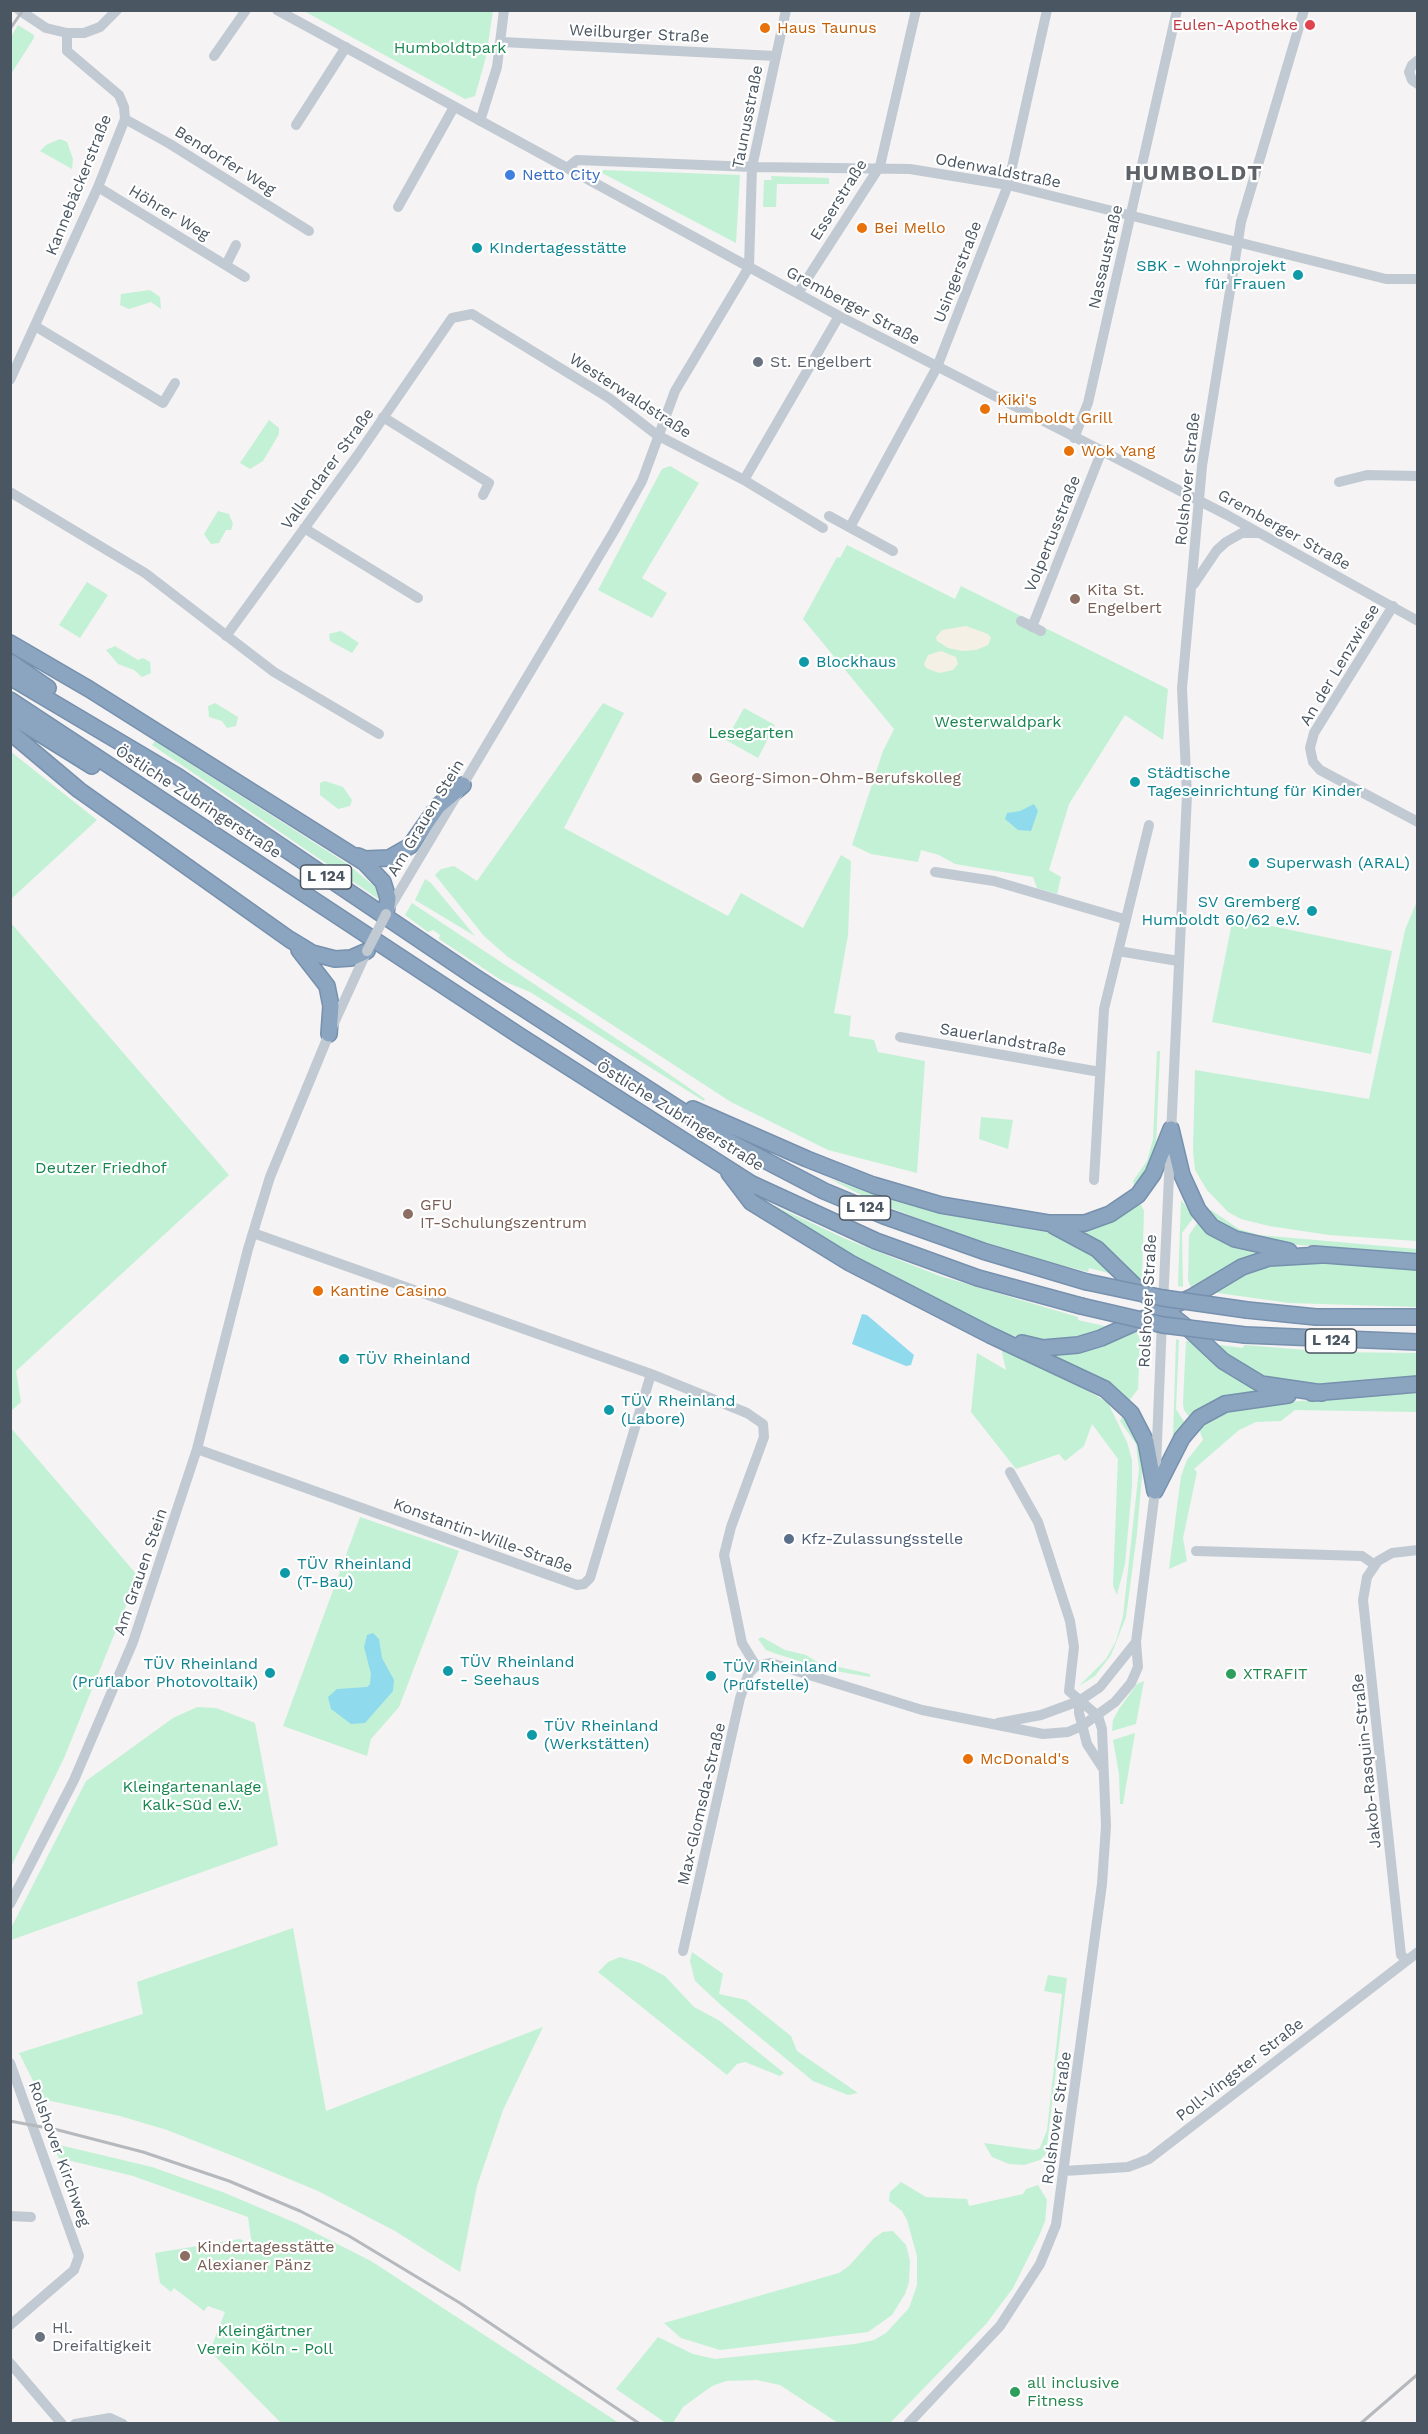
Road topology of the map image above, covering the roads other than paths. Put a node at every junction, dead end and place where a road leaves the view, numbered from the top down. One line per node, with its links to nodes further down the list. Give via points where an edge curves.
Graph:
1 (19, 10): 11 (street, via 46,28)
2 (117, 10): 11 (street, via 100,27 84,33)
3 (246, 10): 14 (street)
4 (277, 10): 13 (street, Gremberger Straße)
5 (504, 10): 12 (street)
6 (786, 10): 15 (street, Taunusstraße)
7 (916, 10): 22 (street, Esserstraße)
8 (1047, 10): 25 (street, Usingerstraße)
9 (1177, 10): 28 (street, Nassaustraße)
10 (1304, 10): 30 (street, Rolshover Straße)
11 (67, 33): 19 (street, Kannebäckerstraße, via 67,51 119,95)
12 (502, 42): 15 (street, Weilburger Straße); 20 (street)
13 (346, 47): 18 (street, Gremberger Straße); 21 (street)
14 (214, 56)
15 (775, 56): 23 (street, Taunusstraße)
16 (1418, 60): 17 (street, via 1409,72)
17 (1418, 84)
18 (454, 107): 20 (street, Gremberger Straße); 27 (street)
19 (125, 119): 26 (street, Kannebäckerstraße); 29 (street, Bendorfer Weg)
20 (480, 121): 24 (street, Gremberger Straße)
21 (296, 125)
22 (880, 166): 23 (street, Odenwaldstraße); 25 (street, Odenwaldstraße); 36 (street, Esserstraße)
23 (752, 167): 24 (street, Odenwaldstraße, via 577,160); 33 (street, Taunusstraße)
24 (567, 168): 33 (street, Gremberger Straße)
25 (1008, 185): 28 (street, Odenwaldstraße); 40 (street, Usingerstraße)
26 (98, 187): 32 (street, Höhrer Weg); 39 (street, Kannebäckerstraße)
27 (398, 207)
28 (1131, 216): 30 (street, Odenwaldstraße); 45 (street, Nassaustraße, via 1089,403)
29 (309, 231)
30 (1238, 242): 35 (street, Odenwaldstraße, via 1386,279); 52 (street, Rolshover Straße)
31 (236, 245): 32 (street)
32 (226, 265): 34 (street, Höhrer Weg)
33 (749, 267): 36 (street, Gremberger Straße); 44 (street, Am Grauen Stein, via 675,391)
34 (245, 277)
35 (1418, 279)
36 (798, 293): 37 (street, Gremberger Straße)
37 (839, 316): 40 (street, Gremberger Straße); 48 (street)
38 (452, 318): 43 (street, Vallendarer Straße); 44 (street, Westerwaldstraße, via 472,314 609,398)
39 (35, 326): 41 (street, Kannebäckerstraße); 42 (street, via 163,403)
40 (937, 367): 45 (street, Gremberger Straße); 54 (street, Usingerstraße)
41 (10, 380)
42 (175, 383)
43 (383, 417): 51 (street, via 489,483); 55 (street, Vallendarer Straße)
44 (657, 435): 48 (street, Westerwaldstraße); 73 (street, Am Grauen Stein, via 642,481)
45 (1074, 438): 46 (street, Gremberger Straße)
46 (1101, 453): 52 (street, Gremberger Straße); 62 (street, Volpertusstraße, via 1037,629)
47 (1418, 476): 49 (street, via 1367,475)
48 (744, 480): 56 (street, Westerwaldstraße)
49 (1339, 482)
50 (10, 492): 64 (street, via 144,573)
51 (483, 495)
52 (1199, 501): 57 (street, Gremberger Straße); 59 (street, Rolshover Straße)
53 (829, 516): 54 (street)
54 (850, 527): 58 (street)
55 (304, 528): 60 (street); 64 (street, Vallendarer Straße)
56 (823, 528)
57 (1260, 533): 59 (street, via 1242,533 1226,542); 61 (street, Gremberger Straße)
58 (893, 551)
59 (1192, 587): 84 (street, Rolshover Straße, via 1182,688 1187,784)
60 (418, 598)
61 (1393, 606): 63 (street, Gremberger Straße); 74 (street, An der Lenzwiese, via 1314,733 1310,748 1313,762 1320,770)
62 (1021, 621)
63 (1418, 621)
64 (226, 636): 71 (street, via 274,672)
65 (10, 643): 77 (highway, via 89,688)
66 (10, 662): 72 (highway, L 124)
67 (10, 676): 72 (highway, Östliche Zubringerstraße / L 124)
68 (10, 700): 76 (highway, Östliche Zubringerstraße / L 124)
69 (10, 715): 76 (highway, via 153,804)
70 (10, 732): 81 (highway, via 79,790)
71 (379, 734)
72 (177, 776): 88 (highway, Östliche Zubringerstraße / L 124, via 475,977)
73 (463, 785): 77 (highway, via 438,806 410,846 389,858 365,859); 79 (street, Am Grauen Stein)
74 (1418, 822)
75 (1149, 825): 80 (street)
76 (218, 837): 90 (highway, Östliche Zubringerstraße / L 124)
77 (345, 850): 79 (highway, via 375,870 383,882 388,898)
78 (935, 872): 80 (street, via 994,881)
79 (386, 914): 82 (street, Am Grauen Stein, bridge)
80 (1124, 919): 83 (street)
81 (289, 939): 82 (highway, via 329,958 347,959); 85 (highway, via 327,986 331,1006)
82 (367, 951): 85 (street, Am Grauen Stein)
83 (1118, 951): 84 (street); 87 (street, via 1104,1009)
84 (1178, 961): 89 (street, Rolshover Straße)
85 (329, 1034): 93 (street, Am Grauen Stein, via 276,1163)
86 (900, 1037): 87 (street, Sauerlandstraße)
87 (1100, 1072): 91 (street)
88 (661, 1095): 92 (highway, via 873,1185 940,1205); 97 (highway, Östliche Zubringerstraße / L 124, bridge, via 730,1142 824,1191 983,1251 1087,1282 1163,1299 1247,1310 1316,1317)
89 (1171, 1129): 92 (highway, via 1153,1174 1138,1195 1110,1215 1085,1223); 94 (highway, via 1182,1175 1198,1210 1212,1227 1235,1239); 96 (street, Rolshover Straße)
90 (724, 1167): 98 (highway, via 751,1202 850,1263); 99 (highway, Östliche Zubringerstraße / L 124, bridge, via 752,1184 876,1240 978,1278 1081,1306 1163,1324 1245,1335)
91 (1094, 1180)
92 (1048, 1223): 96 (highway, via 1097,1249)
93 (253, 1233): 100 (street); 103 (street, Am Grauen Stein)
94 (1321, 1255): 95 (highway); 96 (highway, via 1269,1258 1242,1267 1192,1297)
95 (1418, 1262)
96 (1162, 1308): 98 (highway, via 1078,1346 1043,1348); 102 (highway, via 1222,1361 1261,1384); 105 (street, Rolshover Straße)
97 (1418, 1317)
98 (990, 1335): 105 (highway, via 1116,1397 1131,1413 1146,1442)
99 (1418, 1342)
100 (651, 1374): 103 (street, Konstantin-Wille-Straße, via 590,1578 584,1584 576,1585); 110 (street, via 747,1413 763,1425 764,1437 724,1555 742,1643)
101 (1418, 1384): 102 (highway)
102 (1322, 1393): 105 (highway, via 1246,1400 1210,1410 1191,1424)
103 (197, 1449): 116 (street, Am Grauen Stein, via 114,1689 48,1834)
104 (1010, 1472): 111 (street, Rolshover Straße, via 1038,1522 1051,1557 1074,1647 1069,1691)
105 (1155, 1491): 109 (street, Rolshover Straße)
106 (1418, 1550): 108 (street, via 1392,1552)
107 (1196, 1551): 108 (street, via 1362,1556)
108 (1376, 1563): 119 (street, Jakob-Rasquin-Straße, via 1367,1577 1363,1600 1401,1955)
109 (1136, 1642): 111 (street, via 1100,1687); 112 (street, Rolshover Straße, via 1137,1672 1115,1702)
110 (756, 1666): 113 (street, via 771,1663 922,1710); 117 (street, Max-Glomsda-Straße, via 749,1673 740,1698)
111 (1079, 1701): 112 (street); 113 (street, via 1041,1715); 114 (street, Rolshover Straße)
112 (1098, 1716): 114 (street); 115 (street, Rolshover Straße, via 1104,1746)
113 (994, 1724): 114 (street, via 1042,1734 1068,1732)
114 (1082, 1726): 115 (street, Rolshover Straße, via 1087,1744)
115 (1102, 1767): 121 (street, Rolshover Straße, via 1104,1861)
116 (10, 1904)
117 (683, 1951)
118 (1418, 1952): 119 (street, Poll-Vingster Straße)
119 (1407, 1960): 121 (street, Poll-Vingster Straße, via 1149,2159 1128,2167)
120 (10, 2063): 124 (street, Rolshover Kirchweg, via 79,2256 74,2270)
121 (1064, 2171): 129 (street, Rolshover Straße, via 1056,2225 1029,2283 1000,2326)
122 (10, 2216): 123 (street)
123 (31, 2217)
124 (10, 2325)
125 (10, 2363): 126 (street)
126 (62, 2424)
127 (75, 2424): 128 (street, via 110,2418)
128 (123, 2424)
129 (908, 2424)

